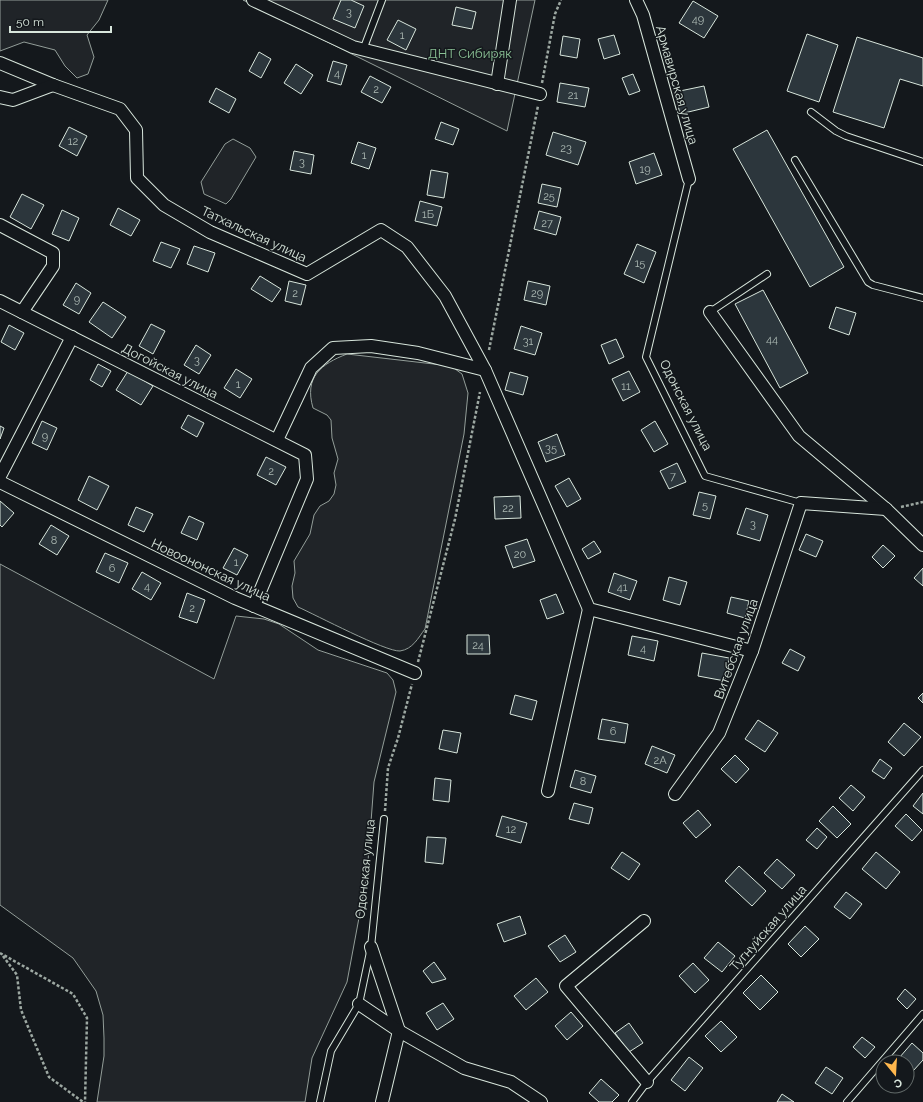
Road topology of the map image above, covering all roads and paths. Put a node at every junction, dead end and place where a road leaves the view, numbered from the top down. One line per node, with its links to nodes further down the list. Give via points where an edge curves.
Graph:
1 (253, 0): 5 (street)
2 (382, 0): 5 (lane)
3 (510, 0): 7 (street)
4 (636, 0): 14 (street, Армавирская улица)
5 (363, 50): 7 (street)
6 (0, 63): 8 (street)
7 (497, 84): 9 (street)
8 (53, 85): 10 (street, via 13,100); 22 (street, Татхальская улица, via 120,109 136,130 137,178 164,205 210,232 307,274 381,230 407,247 445,296)
9 (540, 94)
10 (0, 97)
11 (811, 112): 13 (lane, via 841,133)
12 (795, 160): 17 (lane, via 868,282)
13 (923, 162)
14 (688, 179): 27 (lane, Одонская улица, via 646,358 705,476)
15 (0, 225): 19 (street, via 53,253 53,266)
16 (767, 274): 20 (lane)
17 (923, 298)
18 (0, 300): 19 (street, Догойская улица)
19 (22, 312): 21 (street, Догойская улица)
20 (710, 312): 28 (street, via 799,436)
21 (72, 338): 23 (street, Догойская улица); 24 (street)
22 (485, 370): 23 (street, via 418,353 371,346 332,348 311,368); 31 (street)
23 (277, 440): 30 (street, Догойская улица, via 305,455 307,479)
24 (0, 476)
25 (0, 482): 30 (street, Новоононская улица)
26 (923, 502): 28 (path)
27 (801, 503): 28 (street); 32 (street, Витебская улица)
28 (886, 509): 29 (street)
29 (923, 545)
30 (254, 606): 33 (street, Новоононская улица)
31 (589, 609): 32 (street); 36 (street)
32 (752, 651): 37 (street, Витебская улица, via 719,733)
33 (415, 673)
34 (398, 738): 38 (path, Одонская улица, via 388,768)
35 (923, 770): 45 (lane, Тугнуйская улица)
36 (548, 791)
37 (675, 794)
38 (384, 819): 40 (lane, Одонская улица)
39 (644, 921): 45 (street, via 566,986)
40 (372, 947): 42 (lane, Одонская улица); 44 (street)
41 (1, 954): 46 (path, via 17,975 21,1010 49,1077); 46 (path, via 73,994 87,1018)
42 (359, 1004): 44 (street); 47 (lane, via 331,1051)
43 (923, 1014): 51 (lane)
44 (398, 1031): 48 (street); 49 (street, via 464,1068 511,1082)
45 (646, 1082): 50 (lane, Тугнуйская улица)
46 (84, 1102)
47 (320, 1102)
48 (382, 1102)
49 (541, 1102)
50 (632, 1102)
51 (847, 1102)

